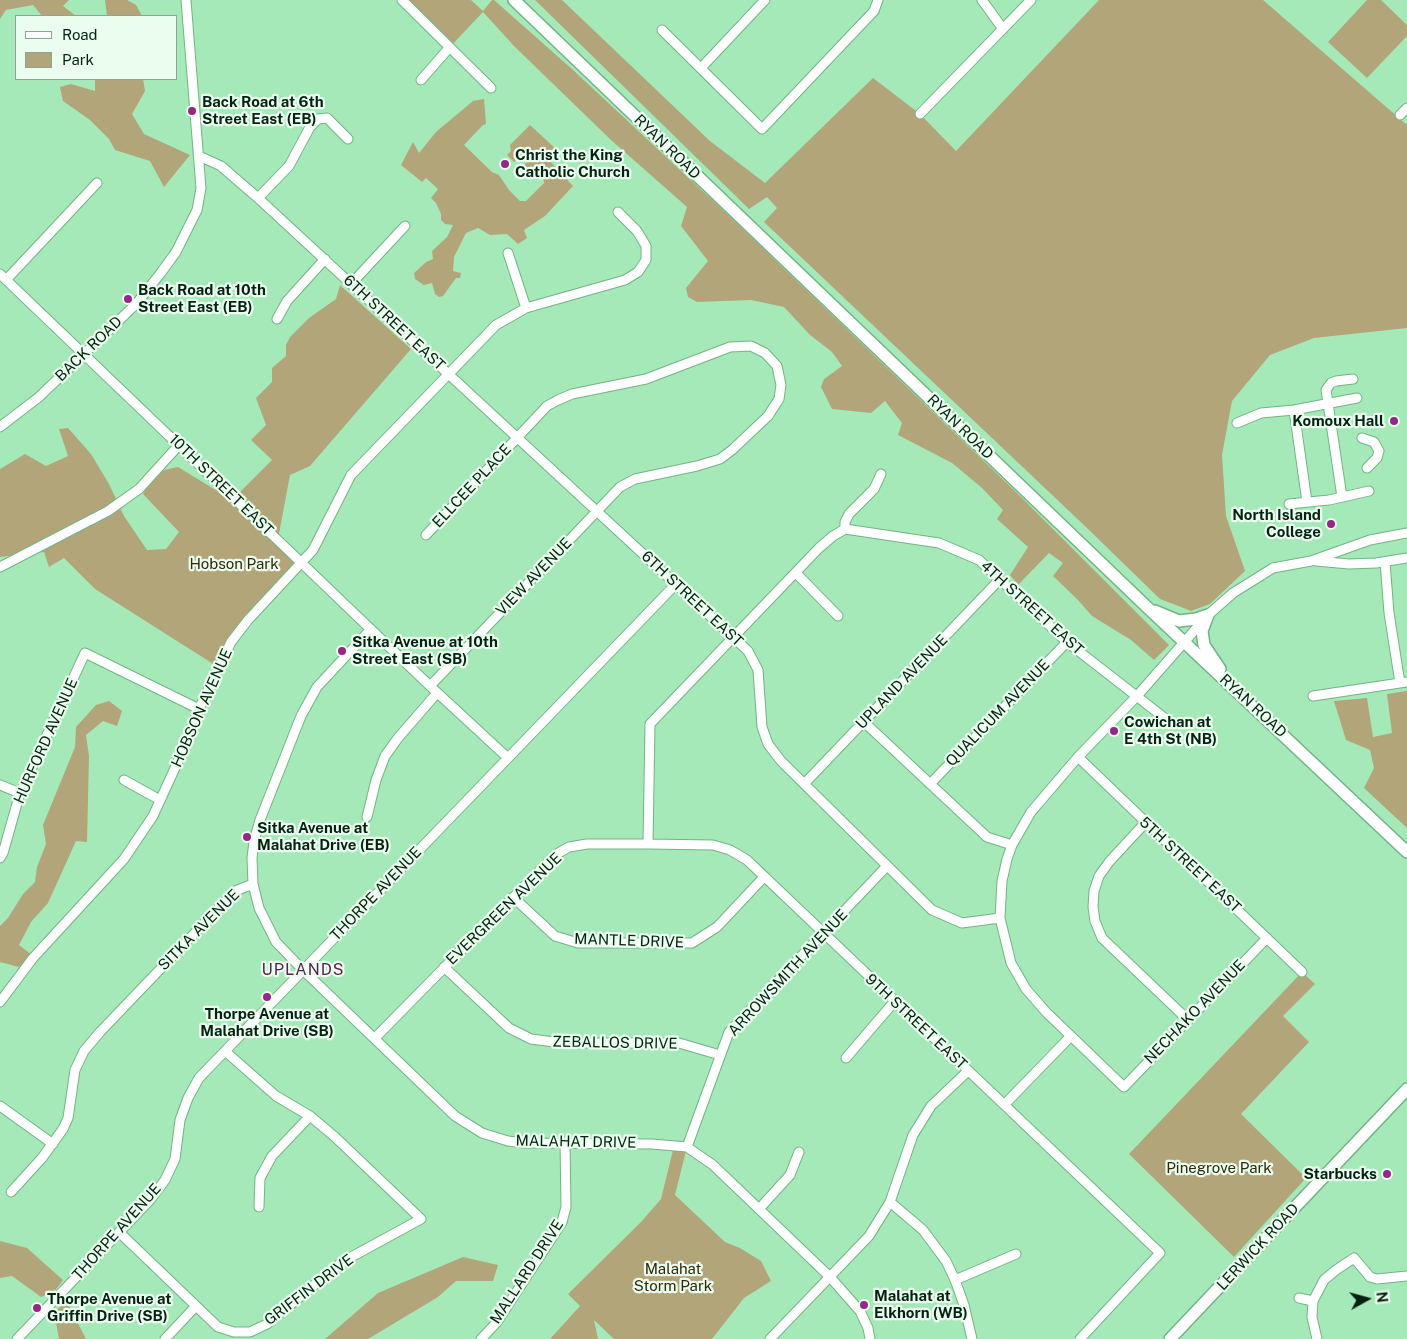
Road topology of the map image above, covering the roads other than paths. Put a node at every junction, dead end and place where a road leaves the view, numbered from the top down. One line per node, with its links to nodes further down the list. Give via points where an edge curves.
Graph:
1 (186, 0): 16 (street, BACK ROAD)
2 (402, 0): 10 (street)
3 (514, 0): 56 (main road, RYAN ROAD)
4 (765, 0): 11 (street)
5 (878, 0): 11 (street, via 874,11 762,129)
6 (982, 0): 8 (street)
7 (1031, 0): 8 (street)
8 (1003, 29): 14 (street)
9 (662, 30): 11 (street)
10 (449, 48): 12 (street); 13 (street)
11 (701, 68)
12 (421, 80)
13 (491, 88)
14 (920, 114)
15 (348, 139): 18 (street, via 327,118 318,119 310,127 289,166)
16 (199, 156): 18 (street, 6TH STREET EAST, via 221,166); 27 (street, BACK ROAD, via 201,188 198,210 176,252 136,304)
17 (97, 183): 23 (street)
18 (258, 198): 22 (street, 6TH STREET EAST)
19 (618, 212): 25 (street, HOBSON AVENUE, via 638,231 646,246 646,260 638,272 625,280)
20 (405, 226): 24 (street)
21 (508, 253): 25 (street)
22 (325, 259): 24 (street, 6TH STREET EAST); 26 (street, via 287,301)
23 (3, 277): 27 (street, 10TH STREET EAST)
24 (351, 284): 28 (street, 6TH STREET EAST)
25 (526, 308): 28 (street, HOBSON AVENUE, via 496,325)
26 (277, 319)
27 (83, 354): 34 (street, BACK ROAD, via 39,397); 37 (street, 10TH STREET EAST)
28 (450, 374): 35 (street, 6TH STREET EAST); 50 (street, HOBSON AVENUE, via 351,475 313,550)
29 (1353, 379): 31 (street, via 1331,383 1326,390)
30 (1357, 398): 31 (street)
31 (1327, 404): 32 (street); 41 (street)
32 (1294, 410): 33 (street, via 1261,413); 42 (street)
33 (1237, 423)
34 (0, 427)
35 (518, 438): 44 (street, 6TH STREET EAST); 44 (street, ELLCEE PLACE, via 547,406 558,400 572,394 646,379 730,347 751,346 765,353 777,366 778,399 768,416 732,450 720,459 697,466 635,479 620,487); 47 (street, ELLCEE PLACE)
36 (1362, 438): 38 (street, via 1374,442 1379,451)
37 (179, 444): 50 (street, 10TH STREET EAST); 52 (street, via 139,489 108,511)
38 (1367, 468)
39 (881, 474): 45 (street, via 874,489 848,514)
40 (1369, 491): 41 (street)
41 (1342, 497): 42 (street)
42 (1307, 502): 43 (street)
43 (1290, 504)
44 (597, 511): 55 (street, 6TH STREET EAST); 64 (street, VIEW AVENUE)
45 (845, 529): 53 (street, via 819,548); 54 (street, 4TH STREET EAST, via 939,543 979,560)
46 (1407, 533): 49 (street, via 1370,540)
47 (426, 535)
48 (1407, 558): 51 (street)
49 (1311, 561): 51 (street); 57 (street, via 1273,568 1233,593)
50 (302, 562): 59 (street, 10TH STREET EAST); 69 (street, HOBSON AVENUE, via 231,642)
51 (1385, 562): 63 (street, via 1389,613)
52 (0, 567)
53 (796, 573): 58 (street); 60 (street)
54 (1000, 579): 61 (street, 4TH STREET EAST); 70 (street, UPLAND AVENUE)
55 (676, 584): 60 (street, 6TH STREET EAST); 73 (street, THORPE AVENUE)
56 (1148, 608): 57 (main road, via 1180,621); 62 (main road, RYAN ROAD)
57 (1208, 614): 62 (street); 65 (main road, via 1202,631 1204,645)
58 (838, 616)
59 (371, 628): 64 (street, 10TH STREET EAST); 88 (street, SITKA AVENUE, via 317,688 301,716 260,820 253,850)
60 (733, 637): 75 (street, 6TH STREET EAST, via 748,651 758,670 762,727 768,744); 82 (street, via 650,724)
61 (1066, 642): 67 (street, 4TH STREET EAST); 76 (street, QUALICUM AVENUE)
62 (1184, 642): 65 (main road, RYAN ROAD); 67 (street)
63 (1403, 683): 68 (street)
64 (430, 686): 66 (street, 10TH STREET EAST)
65 (1232, 686): 84 (main road, RYAN ROAD)
66 (438, 693): 73 (street, 10TH STREET EAST); 80 (street, via 385,756)
67 (1137, 696): 71 (street, 4TH STREET EAST); 72 (street)
68 (1313, 696)
69 (199, 709): 78 (street, HURFORD AVENUE, via 85,653); 79 (street, HOBSON AVENUE)
70 (864, 722): 75 (street, UPLAND AVENUE); 76 (street)
71 (1171, 723)
72 (1078, 757): 81 (street, 5TH STREET EAST); 83 (street, via 1031,812)
73 (508, 758): 94 (street, THORPE AVENUE)
74 (124, 780): 79 (street)
75 (804, 784): 86 (street, 6TH STREET EAST)
76 (930, 784): 83 (street, via 987,837)
77 (0, 785): 78 (street)
78 (20, 794): 85 (street, HURFORD AVENUE)
79 (160, 800): 96 (street, HOBSON AVENUE, via 124,859 33,958)
80 (367, 817)
81 (1145, 823): 92 (street, 5TH STREET EAST); 98 (street, via 1100,876 1094,891 1095,921 1102,938)
82 (648, 844): 87 (street, 9TH STREET EAST, via 713,845 747,860); 89 (street, EVERGREEN AVENUE, via 569,847 554,855)
83 (1012, 845): 90 (street, via 1002,881)
84 (1407, 852)
85 (0, 858)
86 (887, 866): 90 (street, 6TH STREET EAST, via 932,910 962,923); 91 (street, ARROWSMITH AVENUE)
87 (764, 877): 89 (street, MANTLE DRIVE, via 718,927 692,944 578,943 555,936); 91 (street, 9TH STREET EAST)
88 (253, 884): 94 (street, MALAHAT DRIVE, via 259,908 276,942); 110 (street, SITKA AVENUE, via 235,891 84,1051 75,1070 68,1118)
89 (513, 897): 93 (street, EVERGREEN AVENUE)
90 (1000, 918): 99 (street, via 1011,963 1026,989)
91 (823, 934): 97 (street, 9TH STREET EAST); 102 (street, ARROWSMITH AVENUE, via 729,1032)
92 (1267, 938): 95 (street, 5TH STREET EAST); 98 (street, NECHAKO AVENUE)
93 (444, 967): 100 (street, EVERGREEN AVENUE); 102 (street, ZEBALLOS DRIVE, via 509,1028 531,1039 562,1043 679,1043)
94 (303, 970): 100 (street, MALAHAT DRIVE); 101 (street, THORPE AVENUE)
95 (1302, 972)
96 (0, 1002)
97 (894, 1002): 103 (street); 104 (street, 9TH STREET EAST)
98 (1188, 1020): 99 (street, NECHAKO AVENUE, via 1124,1087)
99 (1070, 1037): 106 (street)
100 (375, 1038): 109 (street, MALAHAT DRIVE, via 455,1116 476,1130 508,1141)
101 (225, 1051): 108 (street, GRIFFIN DRIVE, via 276,1096); 117 (street, THORPE AVENUE, via 199,1078 188,1098 180,1120 175,1159 165,1180)
102 (720, 1055): 111 (street, ARROWSMITH AVENUE)
103 (846, 1058)
104 (968, 1071): 106 (street, 9TH STREET EAST); 114 (street, via 931,1106 913,1135)
105 (1407, 1089): 132 (main road, LERWICK ROAD)
106 (1005, 1104): 131 (street, 9TH STREET EAST, via 1160,1253)
107 (0, 1106): 110 (street)
108 (310, 1116): 115 (street, via 272,1156 260,1178); 124 (street, GRIFFIN DRIVE, via 421,1219 342,1262 267,1324 250,1332 218,1327)
109 (565, 1142): 111 (street, MALAHAT DRIVE); 127 (street, MALLARD DRIVE, via 566,1207 562,1222 497,1322)
110 (53, 1144): 113 (street, SITKA AVENUE)
111 (687, 1148): 116 (street, MALAHAT DRIVE, via 713,1164)
112 (799, 1152): 116 (street, via 790,1175)
113 (11, 1192)
114 (890, 1202): 120 (street, via 868,1236); 121 (street, via 923,1230)
115 (259, 1207)
116 (759, 1209): 120 (street, MALAHAT DRIVE)
117 (119, 1232): 124 (street, GRIFFIN DRIVE); 125 (street, THORPE AVENUE)
118 (1016, 1254): 121 (street)
119 (1407, 1276): 123 (street, via 1370,1277 1354,1258 1324,1280)
120 (830, 1277): 128 (street); 129 (street, MALAHAT DRIVE, via 860,1311)
121 (956, 1280): 130 (street)
122 (1298, 1298): 123 (street)
123 (1313, 1301): 133 (street, via 1312,1318)
124 (196, 1306): 126 (street)
125 (17, 1339)
126 (165, 1339)
127 (481, 1339)
128 (770, 1339)
129 (870, 1339)
130 (972, 1339)
131 (1080, 1339)
132 (1170, 1339)
133 (1317, 1339)

